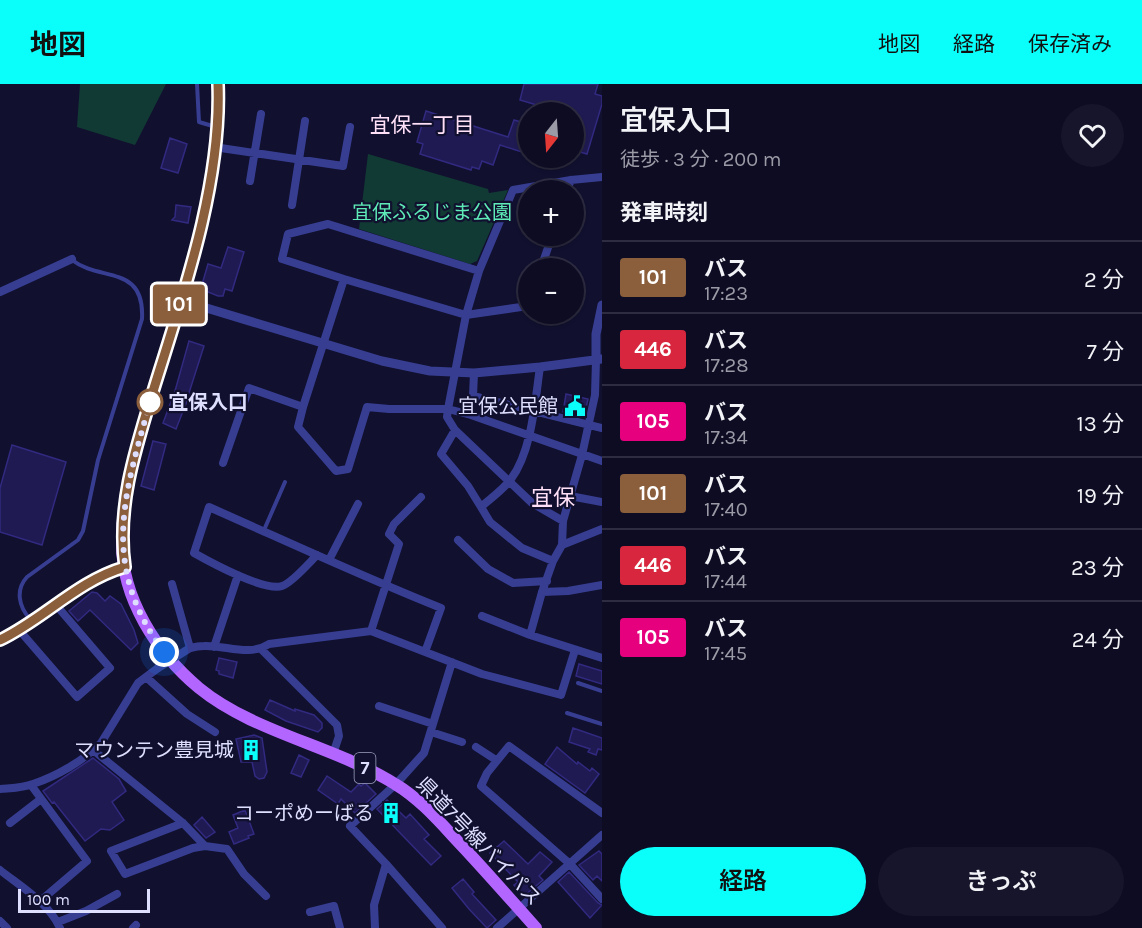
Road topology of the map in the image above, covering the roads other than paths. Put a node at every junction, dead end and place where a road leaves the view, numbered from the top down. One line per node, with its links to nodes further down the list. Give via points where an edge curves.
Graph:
1 (198, 84): 5 (lane, via 198,122)
2 (218, 84): 5 (main road, 7)
3 (261, 114): 8 (street)
4 (305, 121): 9 (street)
5 (217, 127): 7 (main road, 7)
6 (350, 127): 9 (street, via 343,166)
7 (214, 147): 8 (street); 19 (main road, 7, via 200,226)
8 (255, 153): 9 (street); 12 (street)
9 (299, 159): 14 (street)
10 (602, 177): 11 (street)
11 (571, 180)
12 (250, 181)
13 (518, 189): 16 (street, via 513,190)
14 (292, 205)
15 (72, 259): 18 (street); 63 (lane, via 130,284 139,295 142,319 98,460 78,540 21,584 19,597)
16 (479, 271): 17 (street, via 328,224 288,234 282,259); 22 (street)
17 (344, 279): 22 (street); 23 (street)
18 (0, 292)
19 (180, 300): 23 (street); 54 (main road, 7, via 127,487 122,542)
20 (602, 305): 24 (street, via 596,334)
21 (518, 307): 22 (street)
22 (466, 315): 26 (street)
23 (324, 343): 26 (street, via 406,367); 29 (street)
24 (599, 359): 25 (street); 28 (street)
25 (540, 368): 27 (street); 31 (street)
26 (453, 373): 27 (street); 30 (street)
27 (474, 373): 31 (street, via 473,396)
28 (599, 396): 32 (street)
29 (303, 407): 30 (street, via 298,427 336,471 348,469 367,407); 38 (street, via 249,388)
30 (448, 409): 34 (street, via 447,417); 35 (street)
31 (535, 412): 32 (street); 35 (street)
32 (588, 424): 33 (street); 36 (street)
33 (602, 428)
34 (455, 430): 39 (street); 45 (street, via 441,454)
35 (529, 436): 36 (street); 39 (street)
36 (582, 455): 37 (street); 41 (street)
37 (602, 462)
38 (223, 463)
39 (510, 481): 45 (street); 46 (street, via 532,503)
40 (285, 482): 48 (lane)
41 (570, 496): 43 (street); 46 (street)
42 (421, 497): 59 (street, via 394,524 390,534 399,544)
43 (602, 502)
44 (358, 504): 52 (street)
45 (481, 507): 53 (street, via 490,522 522,548)
46 (563, 521): 50 (street)
47 (602, 529): 50 (street)
48 (264, 531): 51 (street); 55 (street, via 209,507 194,553)
49 (458, 540): 56 (street, via 488,569 513,583)
50 (562, 545): 53 (street)
51 (317, 555): 52 (street); 55 (street, via 283,586 269,587)
52 (329, 560): 59 (street)
53 (553, 561): 56 (street)
54 (125, 567): 61 (main road, via 92,579); 86 (main road, 県道7号線バイパス / 7, via 132,594 149,630 193,682 234,711)
55 (238, 575): 68 (street)
56 (547, 581): 60 (street)
57 (172, 584): 69 (street)
58 (602, 585): 60 (street)
59 (386, 586): 65 (street); 72 (street, via 441,609)
60 (542, 592): 66 (street)
61 (56, 605): 63 (main road); 64 (street, via 110,668 77,697)
62 (482, 616): 66 (street)
63 (33, 622): 64 (main road)
64 (20, 631): 67 (main road)
65 (371, 632): 70 (street, via 269,644); 72 (street)
66 (530, 635): 71 (street)
67 (0, 640)
68 (214, 646): 69 (street); 70 (street)
69 (190, 648): 75 (street, bridge)
70 (261, 649): 86 (street, via 337,725 339,736)
71 (575, 650): 73 (street); 74 (street, via 561,695)
72 (425, 652): 74 (street)
73 (602, 658)
74 (452, 662): 81 (street)
75 (146, 677): 82 (street, via 187,714); 85 (street)
76 (578, 683): 77 (lane)
77 (602, 691)
78 (379, 706): 81 (street)
79 (567, 713): 80 (lane)
80 (602, 724)
81 (432, 728): 83 (street); 88 (street, via 424,753)
82 (215, 732)
83 (462, 742)
84 (476, 747): 87 (street)
85 (93, 750): 89 (street, via 64,770); 94 (street)
86 (333, 754): 88 (main road, 県道7号線バイパス / 7)
87 (496, 760): 92 (street, via 509,746); 98 (street, via 481,786)
88 (396, 784): 97 (street, via 350,826); 104 (main road, 県道7号線バイパス / 7, via 418,801)
89 (31, 785): 90 (street); 91 (street)
90 (0, 789)
91 (41, 799): 93 (street); 103 (street, via 87,861)
92 (602, 813)
93 (10, 823)
94 (183, 823): 96 (street); 96 (street, via 111,851 125,874)
95 (602, 835): 98 (street)
96 (205, 846): 101 (street, via 226,849)
97 (386, 864): 110 (street, via 374,905); 111 (street)
98 (570, 864): 102 (street); 104 (street)
99 (0, 870): 103 (street)
100 (117, 894): 107 (street)
101 (266, 896)
102 (602, 899)
103 (39, 902): 107 (street)
104 (519, 908): 112 (street); 113 (main road, 県道7号線バイパス / 7)
105 (310, 912): 109 (street, via 334,906)
106 (0, 921): 108 (street)
107 (59, 925)
108 (7, 928)
109 (340, 928)
110 (375, 928)
111 (442, 928)
112 (496, 928)
113 (536, 928)

